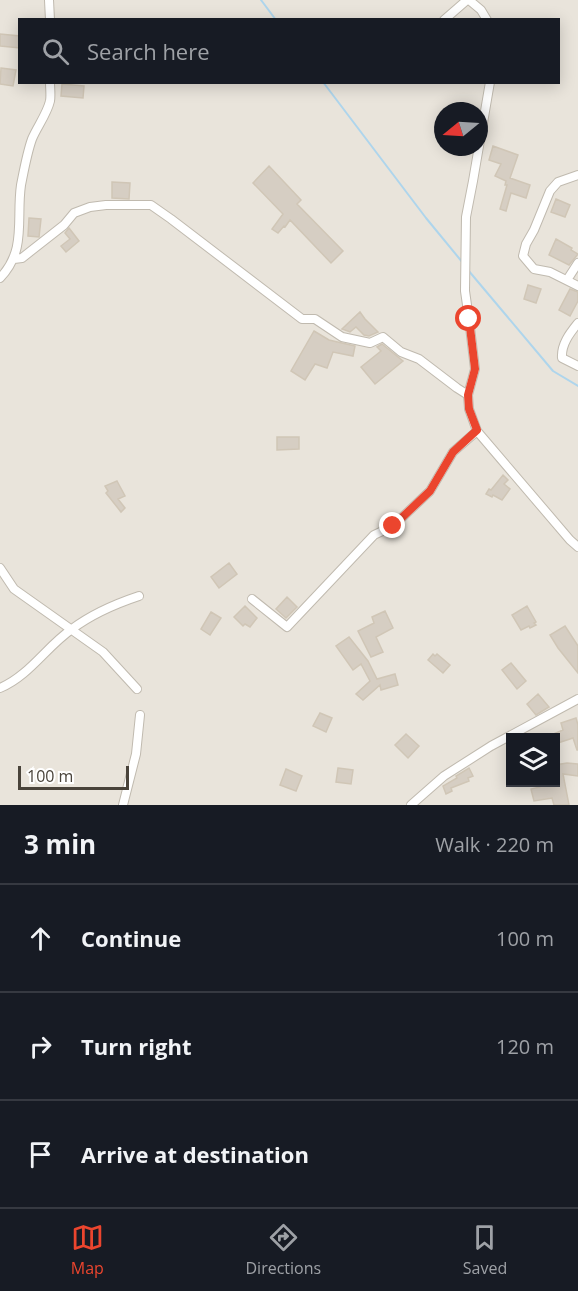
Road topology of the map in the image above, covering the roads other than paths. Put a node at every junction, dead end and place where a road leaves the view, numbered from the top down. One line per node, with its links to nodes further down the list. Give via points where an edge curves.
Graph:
1 (49, 0): 3 (street)
2 (468, 0): 4 (street); 5 (street)
3 (50, 18)
4 (446, 18)
5 (486, 18)
6 (50, 84): 9 (street, via 50,101 32,141 21,186 20,230)
7 (490, 84): 16 (street, via 466,217 465,291 475,369)
8 (578, 175): 12 (street, via 558,182 550,191 523,256 534,269)
9 (14, 259): 11 (street); 16 (street, via 22,258 74,213 106,205 151,205 303,319 315,319 342,337 370,342 383,337)
10 (578, 263): 12 (street)
11 (0, 278)
12 (567, 280): 13 (street)
13 (578, 286)
14 (578, 323): 15 (street, via 561,352 562,358)
15 (578, 366)
16 (468, 395): 17 (street)
17 (477, 430): 18 (street); 21 (street, via 453,452 430,491 393,526 374,535 287,627)
18 (578, 546)
19 (0, 568): 22 (street, via 14,589)
20 (139, 596): 22 (street)
21 (252, 599)
22 (71, 629): 23 (street, via 36,662); 24 (street, via 103,652)
23 (0, 688)
24 (137, 689)
25 (578, 699): 28 (street, via 491,746 444,776)
26 (140, 715): 27 (street, via 136,754)
27 (123, 805)
28 (411, 805)

